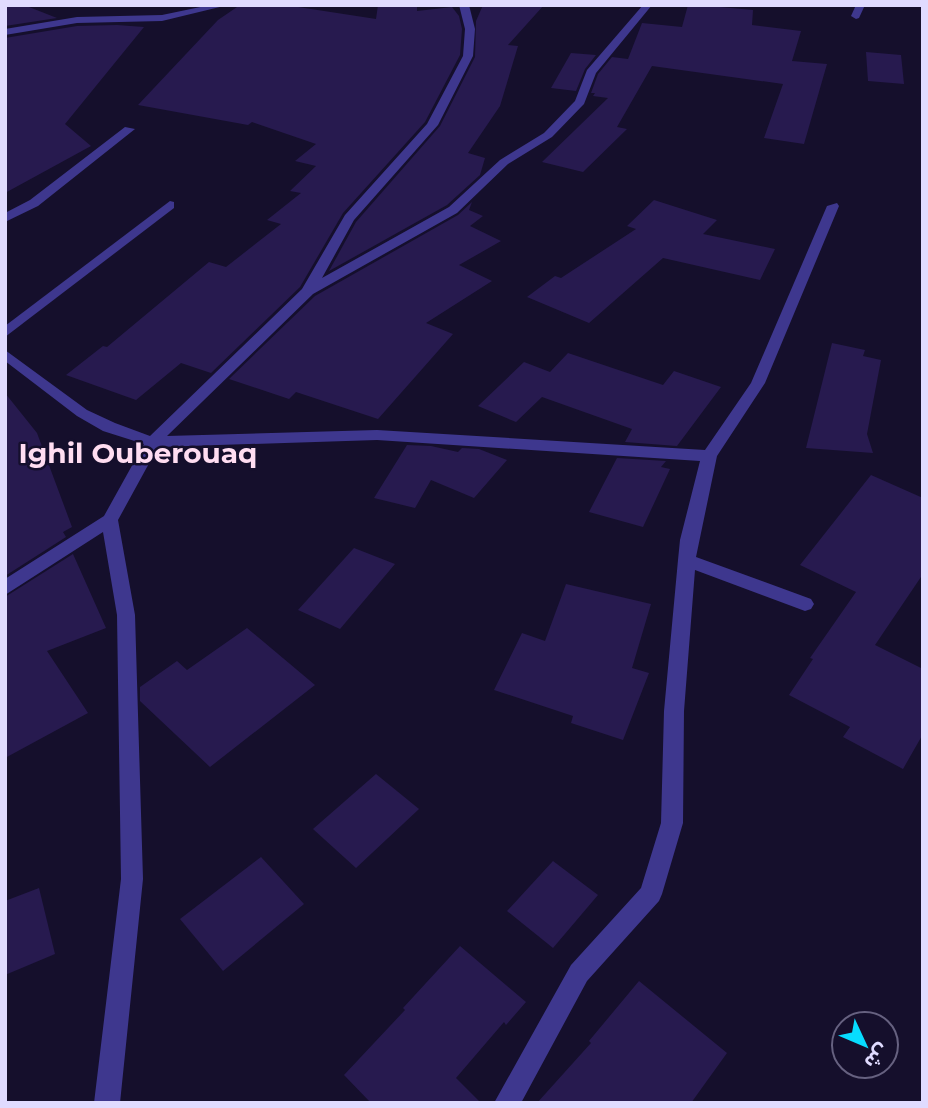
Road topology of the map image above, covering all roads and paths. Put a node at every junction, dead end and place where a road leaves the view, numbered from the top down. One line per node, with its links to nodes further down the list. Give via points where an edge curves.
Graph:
1 (224, 5): 6 (street, via 162,18 76,20)
2 (464, 5): 11 (street, via 470,29 468,56 432,125 349,218)
3 (648, 5): 11 (street, via 591,72 580,102 548,135 504,162 453,210)
4 (860, 5): 5 (street)
5 (856, 16)
6 (5, 32)
7 (129, 129): 10 (street, via 34,203)
8 (170, 205): 12 (street)
9 (833, 206): 15 (street, via 758,383)
10 (5, 218)
11 (308, 291): 14 (street)
12 (5, 333)
13 (5, 354): 14 (street, via 82,413 109,428)
14 (153, 442): 15 (street, via 377,435); 16 (street)
15 (709, 456): 17 (street)
16 (110, 520): 18 (street); 20 (street, via 126,615 132,879)
17 (687, 559): 19 (street); 21 (street, via 674,711 672,823 651,894 579,973)
18 (5, 588)
19 (805, 604)
20 (107, 1103)
21 (507, 1103)

